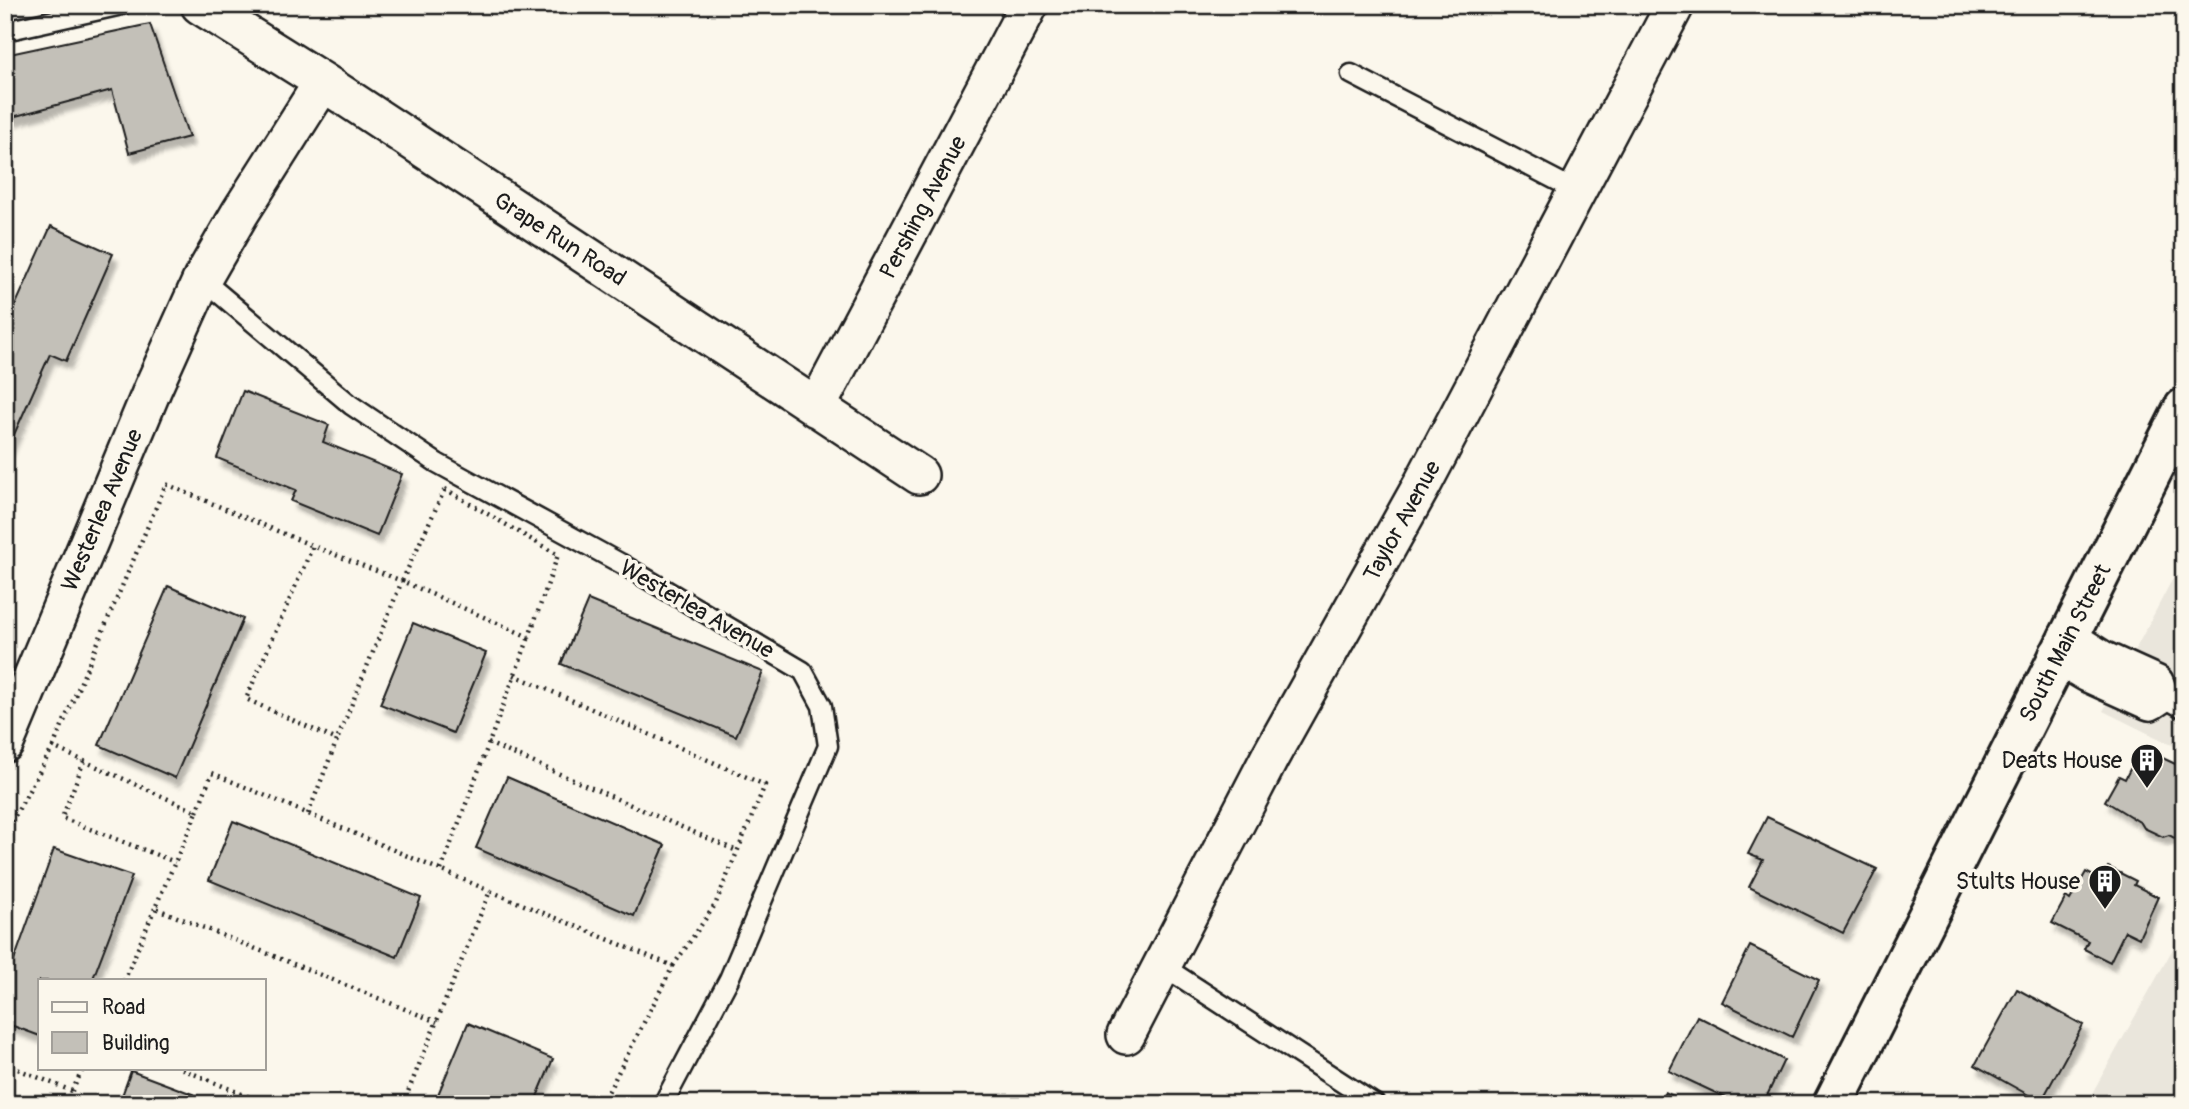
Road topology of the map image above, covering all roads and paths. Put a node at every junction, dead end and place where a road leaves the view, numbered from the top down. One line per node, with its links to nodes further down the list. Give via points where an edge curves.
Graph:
1 (122, 5): 5 (lane)
2 (200, 5): 7 (street, Grape Run Road)
3 (1029, 5): 10 (street, Pershing Avenue)
4 (1675, 5): 8 (street, Taylor Avenue)
5 (5, 31)
6 (1350, 75): 8 (lane)
7 (323, 82): 9 (street, Westerlea Avenue); 10 (street, Grape Run Road)
8 (1577, 191): 33 (street, Taylor Avenue, via 1422,485 1270,757)
9 (202, 279): 20 (street, Westerlea Avenue); 45 (lane, Westerlea Avenue, via 351,405 437,463 803,671 822,706 828,746 729,979)
10 (816, 408): 12 (street, Grape Run Road)
11 (2184, 408): 16 (main road, South Main Street)
12 (919, 475)
13 (313, 546): 14 (path); 19 (path, via 246,699); 22 (path, via 166,484)
14 (402, 581): 15 (path); 15 (path, via 445,489 558,555); 19 (path)
15 (529, 637): 17 (path)
16 (2063, 646): 18 (street, via 2088,673 2150,701); 47 (main road, South Main Street)
17 (514, 675): 21 (path); 27 (path, via 765,785)
18 (2171, 702)
19 (337, 740): 25 (path)
20 (5, 743)
21 (488, 744): 27 (path); 29 (path)
22 (53, 747): 23 (path); 26 (path)
23 (84, 761): 24 (path); 28 (path, via 62,818)
24 (197, 812): 25 (path, via 212,773); 28 (path)
25 (307, 814): 29 (path)
26 (5, 834)
27 (737, 851): 32 (path, via 715,905)
28 (175, 862): 31 (path)
29 (441, 870): 30 (path)
30 (490, 891): 32 (path); 35 (path)
31 (155, 908): 34 (path); 35 (path)
32 (673, 966): 44 (path)
33 (1163, 966): 36 (street, Taylor Avenue); 46 (lane)
34 (125, 979)
35 (437, 1021): 43 (path)
36 (1126, 1035)
37 (5, 1064): 40 (path)
38 (82, 1070): 40 (path)
39 (184, 1070): 42 (path)
40 (72, 1091): 41 (path)
41 (66, 1104)
42 (266, 1104)
43 (403, 1104)
44 (602, 1104)
45 (663, 1104)
46 (1375, 1104)
47 (1833, 1104)

